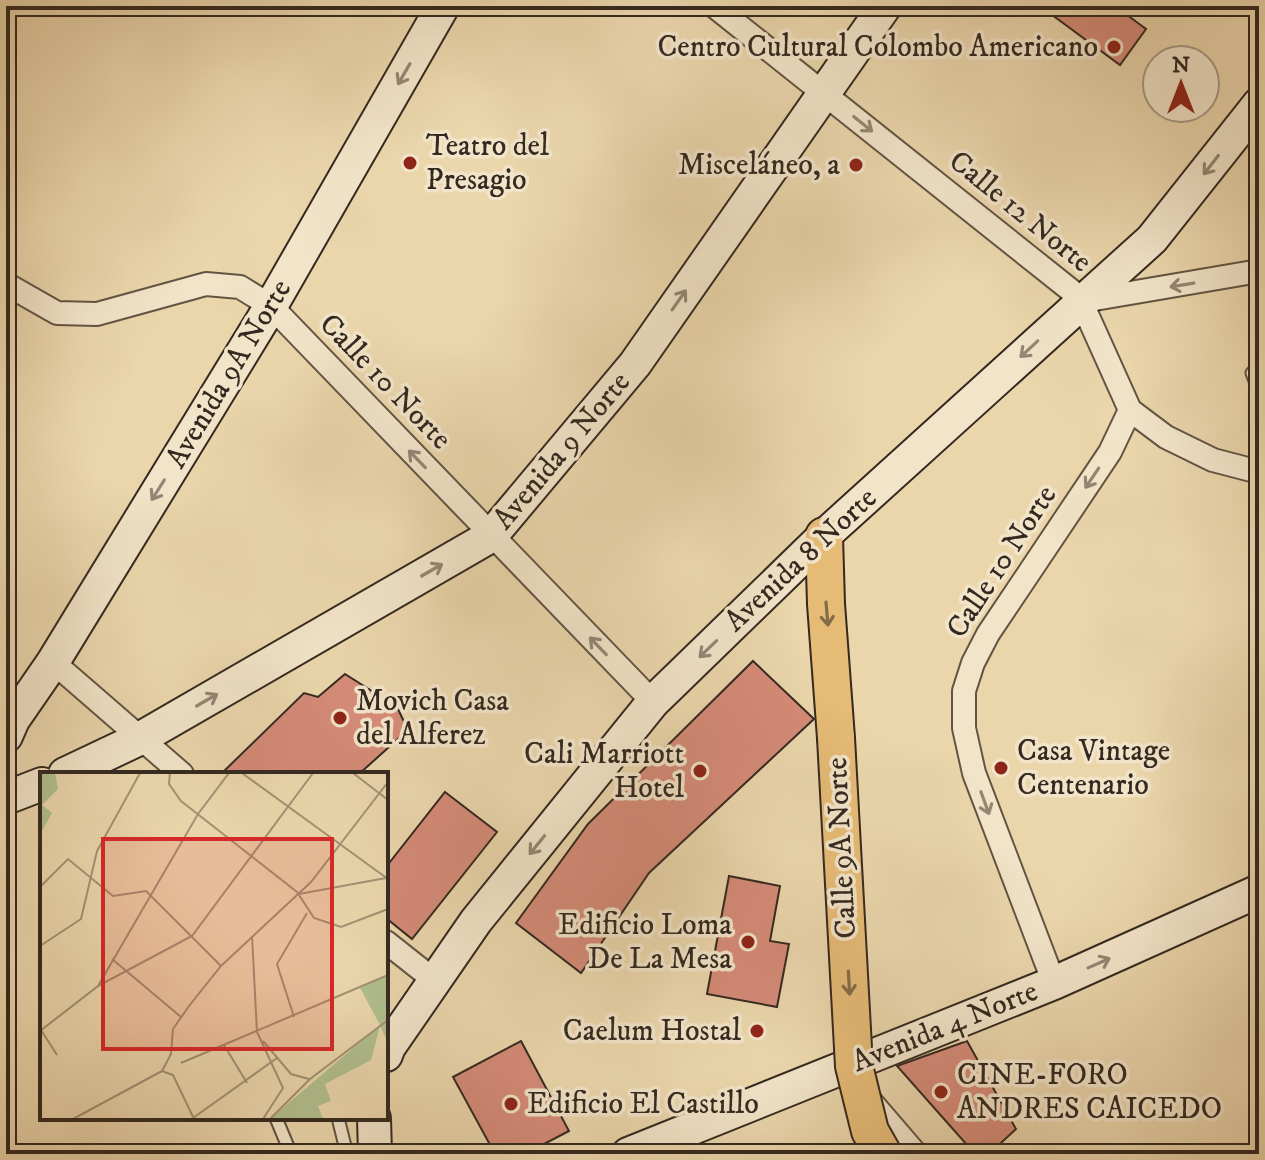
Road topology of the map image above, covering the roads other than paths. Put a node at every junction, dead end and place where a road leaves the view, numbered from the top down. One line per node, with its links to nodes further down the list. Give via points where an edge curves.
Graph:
1 (443, 6): 9 (street, Avenida 9A Norte, one-way to 9)
2 (714, 6): 4 (street, Calle 12 Norte)
3 (885, 6): 4 (street, Avenida 9 Norte)
4 (824, 91): 8 (street, Calle 12 Norte, one-way to 8); 14 (street, Avenida 9 Norte, one-way to 4, via 635,364)
5 (1259, 104): 8 (street, Avenida 8 Norte, one-way to 8, via 1152,239)
6 (1259, 271): 8 (street, one-way to 8)
7 (6, 284): 9 (street, Calle 10 Norte, via 57,313 97,314 206,284 240,287)
8 (1081, 301): 12 (street, Calle 12 Norte); 15 (street, Avenida 8 Norte, one-way to 15)
9 (271, 306): 14 (street, Calle 10 Norte, one-way to 9); 16 (street, Avenida 9A Norte, one-way to 16)
10 (1259, 371): 11 (lane, via 1252,373)
11 (1259, 391)
12 (1130, 410): 13 (street, via 1213,460); 27 (street, Calle 10 Norte, one-way to 27, via 1110,452 988,634 964,691 964,728 974,773)
13 (1259, 472)
14 (491, 536): 17 (street, Calle 10 Norte, one-way to 14); 19 (street, Avenida 9 Norte, one-way to 14)
15 (824, 536): 17 (street, Avenida 8 Norte, one-way to 17); 38 (main road, Calle 9A Norte, one-way to 38, bridge, via 854,1066 870,1131)
16 (53, 662): 18 (street, Avenida 9A Norte); 19 (street)
17 (653, 702): 26 (street, Avenida 8 Norte, one-way to 26)
18 (6, 736)
19 (139, 739): 20 (street, Avenida 9 Norte); 21 (street)
20 (69, 772)
21 (180, 772)
22 (40, 785): 23 (street)
23 (6, 798)
24 (1259, 891): 27 (street, Avenida 4 Norte, one-way to 24)
25 (388, 944): 26 (street)
26 (434, 980): 28 (street, Avenida 8 Norte)
27 (1054, 983): 29 (street, Avenida 4 Norte)
28 (388, 1050)
29 (871, 1056): 30 (street, Avenida 4 Norte); 31 (street)
30 (827, 1074): 31 (street); 35 (street, Avenida 4 Norte)
31 (869, 1098): 39 (street)
32 (277, 1120): 36 (lane)
33 (340, 1120): 34 (lane)
34 (363, 1142)
35 (678, 1145): 37 (street, Avenida 4 Norte)
36 (291, 1154)
37 (628, 1154)
38 (883, 1154)
39 (916, 1154)

